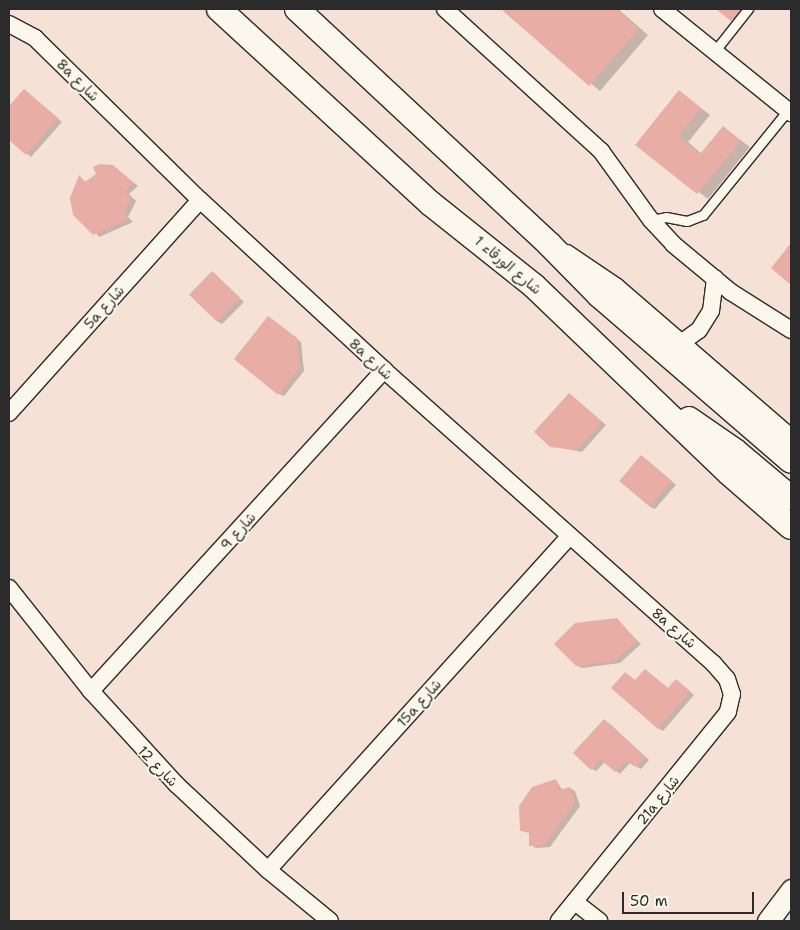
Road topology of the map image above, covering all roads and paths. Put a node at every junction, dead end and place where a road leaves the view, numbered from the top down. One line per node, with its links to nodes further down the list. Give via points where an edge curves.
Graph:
1 (219, 9): 16 (main road, شارع الورقاء 1, via 413,188 534,286)
2 (445, 9): 10 (street, via 601,152)
3 (748, 9): 7 (lane)
4 (670, 11): 7 (street)
5 (308, 13): 11 (main road)
6 (9, 24): 9 (street, 8a شارع, via 35,38)
7 (714, 52): 8 (street)
8 (790, 112): 10 (lane, via 703,215 687,221 666,217)
9 (200, 200): 15 (street, 8a شارع); 17 (street, 5a شارع)
10 (651, 220): 12 (street, via 673,244)
11 (549, 244): 14 (street, via 601,274); 19 (main road, via 637,330)
12 (715, 278): 13 (street); 14 (street, via 711,311 699,330)
13 (791, 330)
14 (681, 343): 18 (street)
15 (384, 370): 22 (street, 8a شارع); 24 (street, شارع 9)
16 (659, 402): 20 (main road, via 714,436); 21 (main road, شارع الورقاء 1, via 729,473)
17 (9, 413)
18 (791, 437)
19 (791, 460)
20 (791, 498)
21 (791, 527)
22 (570, 536): 25 (street, 8a شارع, via 721,670); 26 (street, 15a شارع)
23 (9, 588): 24 (street, شارع 12)
24 (92, 691): 26 (street, شارع 12, via 176,784)
25 (732, 694): 28 (street, 21a شارع, via 728,712 719,725)
26 (268, 870): 29 (street, شارع 12)
27 (791, 890): 32 (street)
28 (575, 902): 30 (street, 21a شارع); 31 (street)
29 (330, 921)
30 (559, 921)
31 (598, 921)
32 (768, 921)

